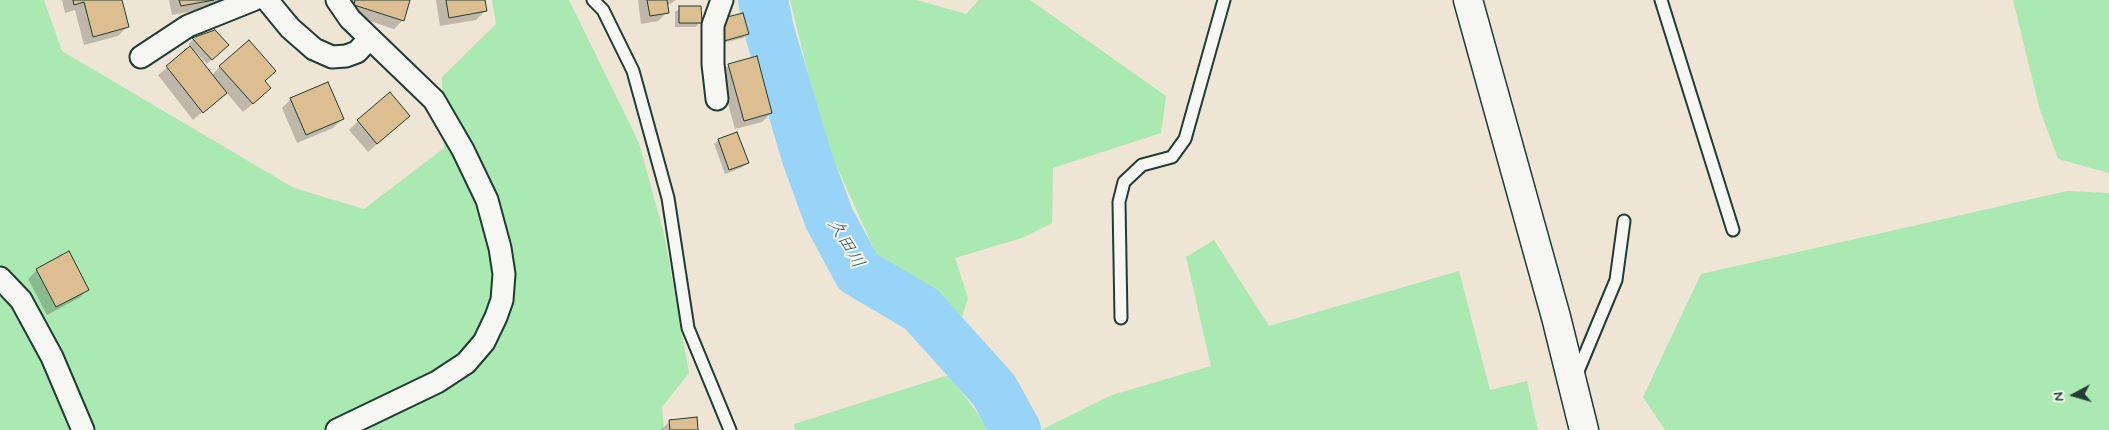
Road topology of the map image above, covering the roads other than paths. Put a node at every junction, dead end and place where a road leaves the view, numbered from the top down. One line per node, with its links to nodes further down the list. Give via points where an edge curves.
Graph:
1 (253, 0): 10 (street, via 188,26)
2 (268, 0): 9 (street, via 290,28 314,49 332,56 357,52)
3 (337, 0): 9 (street, via 350,20)
4 (593, 0): 19 (lane, via 603,10 634,71 668,198 688,328)
5 (722, 0): 11 (street, via 713,25)
6 (1224, 0): 15 (lane, via 1185,139 1172,157 1142,165 1124,182 1119,202)
7 (1468, 0): 16 (street)
8 (1662, 0): 13 (lane)
9 (369, 39): 18 (street, via 434,100 463,150 487,200 500,248 504,274 502,300 484,342 466,363 437,382)
10 (141, 57)
11 (717, 99)
12 (1624, 221): 16 (lane, via 1616,280)
13 (1732, 230)
14 (0, 278): 17 (street, via 21,300 52,357)
15 (1121, 318)
16 (1573, 383): 20 (street)
17 (83, 430)
18 (336, 430)
19 (730, 430)
20 (1584, 430)

